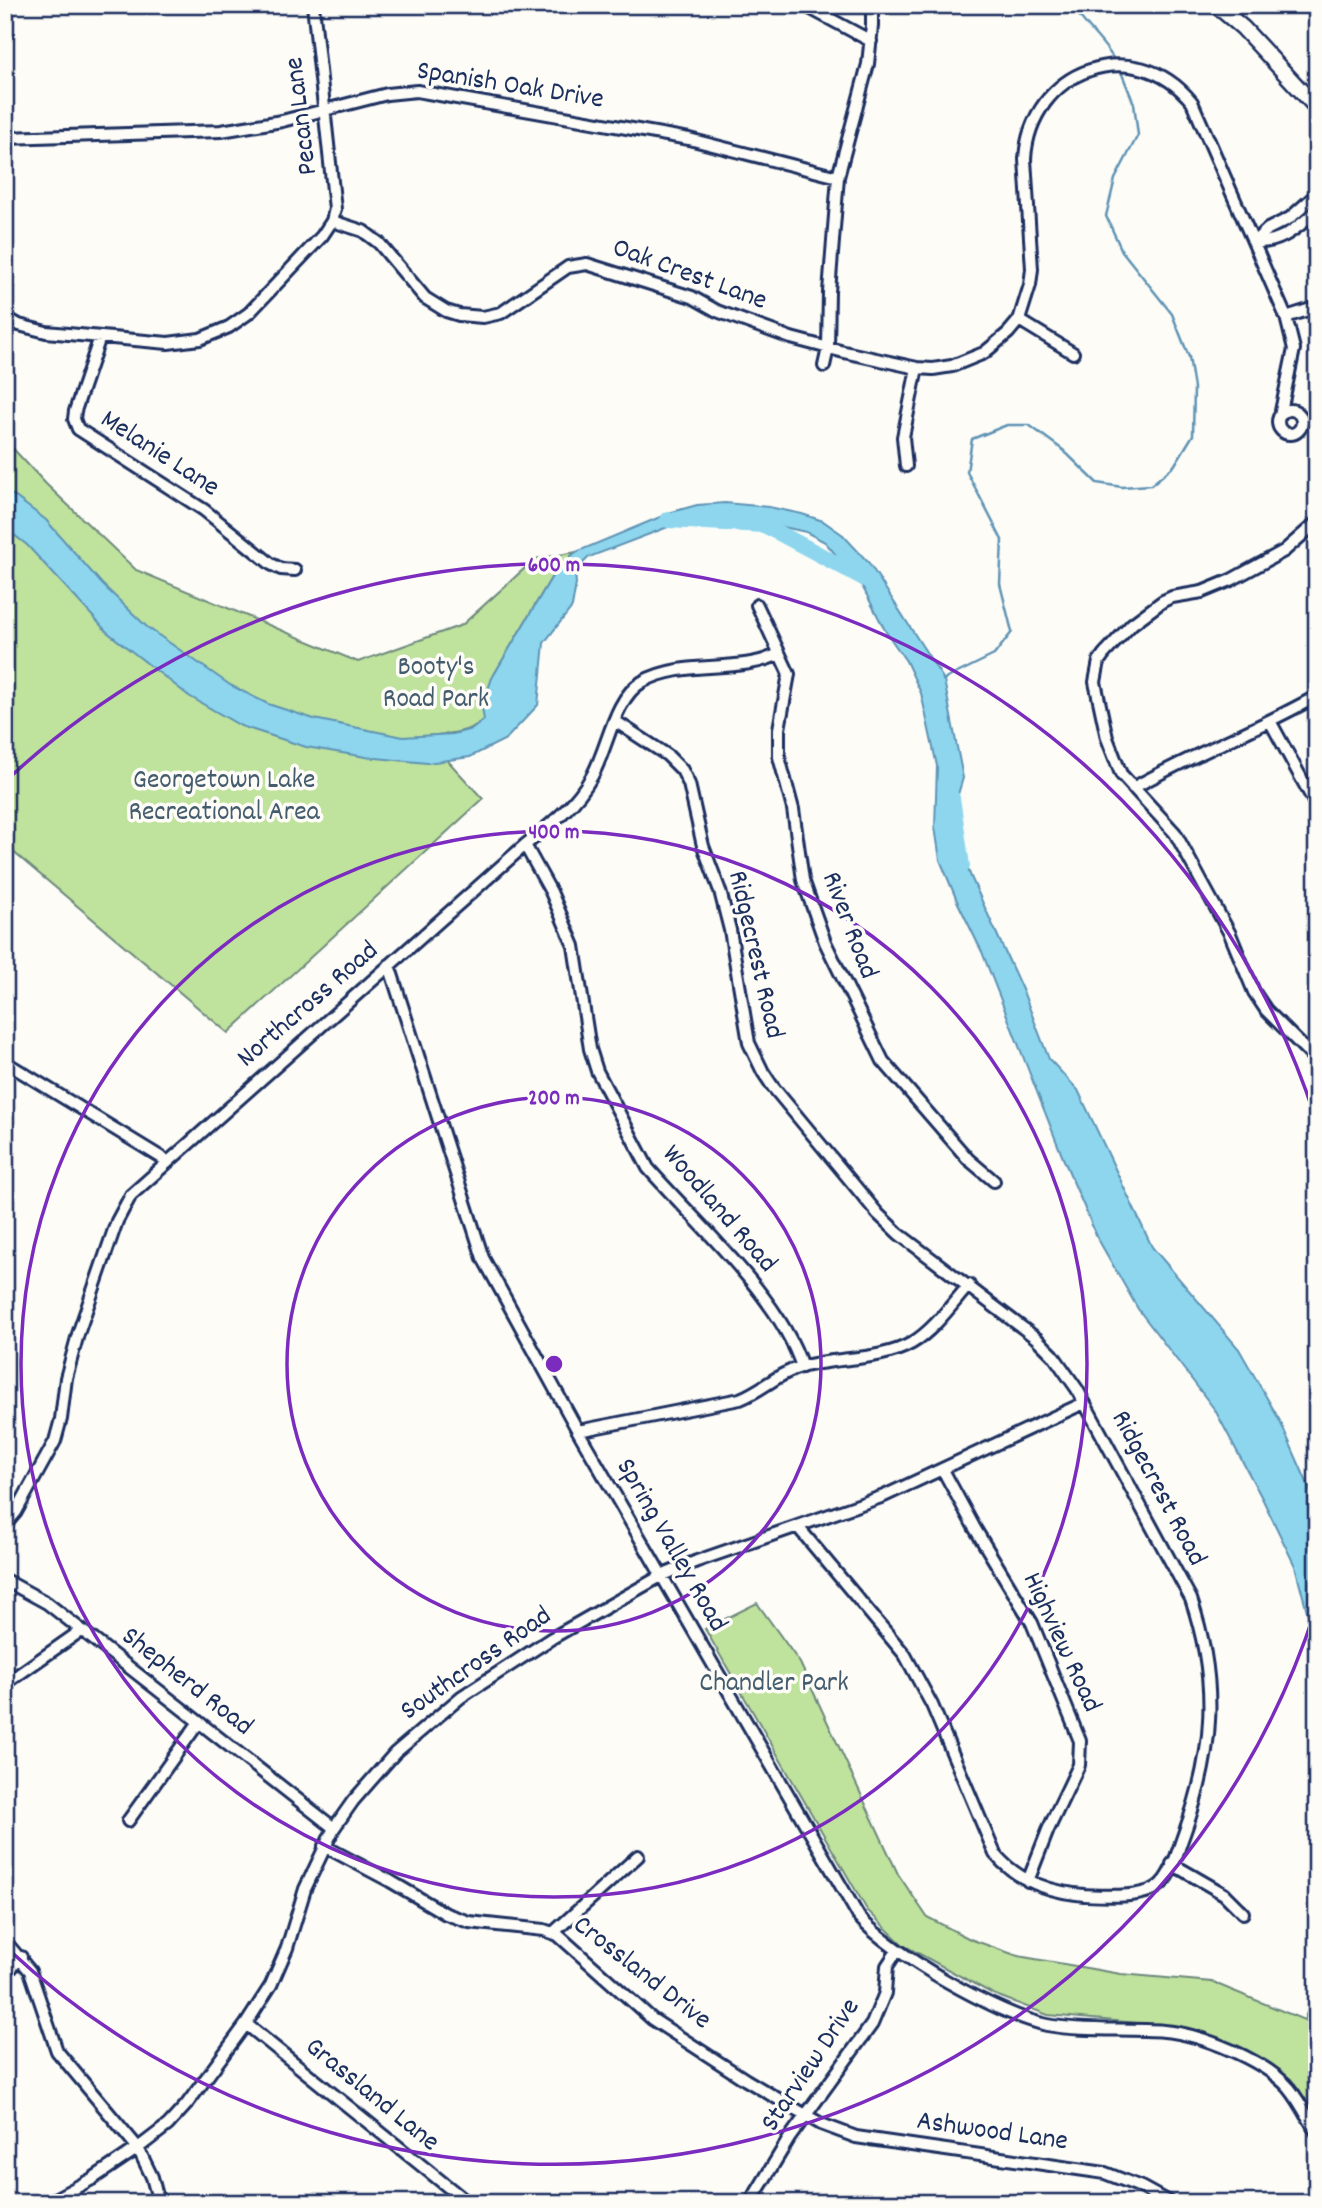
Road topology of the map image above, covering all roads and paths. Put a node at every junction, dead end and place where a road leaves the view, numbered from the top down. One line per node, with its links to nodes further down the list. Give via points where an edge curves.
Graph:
1 (313, 5): 7 (street, Pecan Lane)
2 (804, 5): 5 (street)
3 (872, 5): 5 (street)
4 (1216, 5): 6 (street)
5 (871, 41): 9 (street)
6 (1317, 108)
7 (325, 110): 8 (street, Spanish Oak Drive, via 220,131); 9 (street, Spanish Oak Drive, via 395,93 433,93 689,139); 12 (street, Pecan Lane, via 336,199)
8 (5, 138)
9 (838, 177): 19 (street)
10 (1317, 194): 13 (street)
11 (1317, 211): 13 (street, via 1270,243)
12 (332, 221): 18 (street, via 249,313 229,327 184,342); 19 (street, Oak Crest Lane, via 379,243 425,298 459,315 501,313 568,267 587,264 678,292 718,311)
13 (1254, 242): 16 (street); 17 (street, via 1192,102 1172,82 1134,67 1101,68 1074,77 1052,92 1029,131 1025,159 1032,269)
14 (1317, 307): 16 (street)
15 (5, 317): 18 (street, via 32,330)
16 (1286, 317): 23 (street, via 1294,349)
17 (1018, 320): 20 (street); 22 (street, Oak Crest Lane, via 997,344 969,361)
18 (100, 337): 26 (street, Melanie Lane, via 75,411 80,432 204,510 271,564)
19 (828, 348): 21 (street); 22 (street, Oak Crest Lane)
20 (1073, 353)
21 (824, 366)
22 (917, 368): 24 (street, via 903,437)
23 (1280, 416)
24 (906, 466)
25 (1317, 522): 32 (street, via 1284,551 1231,580 1163,601 1132,624 1104,654 1095,675 1096,690 1115,762)
26 (295, 570)
27 (757, 605): 28 (street, River Road)
28 (779, 654): 30 (street, Northcross Road, via 747,664 668,671 629,692); 39 (street, River Road, via 789,674 779,757 793,809 803,880 825,942 883,1061 968,1159)
29 (1317, 696): 31 (street)
30 (615, 721): 34 (street, Northcross Road, via 593,775 578,798); 40 (street, Ridgecrest Road, via 667,755 689,784 730,930 747,1035 763,1072 878,1214)
31 (1270, 721): 32 (street); 33 (street)
32 (1133, 788): 36 (street, via 1175,833 1266,1010)
33 (1317, 807)
34 (525, 845): 35 (street, Northcross Road); 41 (street, Woodland Road, via 569,930 590,1049 640,1156 752,1282 796,1346)
35 (389, 965): 38 (street, Northcross Road); 43 (street, Spring Valley Road, via 483,1258)
36 (1317, 1061)
37 (5, 1062): 38 (street)
38 (167, 1161): 45 (street, Northcross Road, via 131,1195 117,1221 71,1356 55,1441)
39 (994, 1181)
40 (969, 1285): 41 (street, via 912,1343 892,1351); 42 (street, Ridgecrest Road, via 1053,1355)
41 (802, 1367): 43 (street, via 740,1399)
42 (1084, 1403): 44 (street, Southcross Road); 56 (street, Ridgecrest Road, via 1191,1599 1208,1662 1206,1752 1199,1788)
43 (578, 1432): 47 (street, Spring Valley Road)
44 (943, 1470): 46 (street, Southcross Road); 57 (street, Highview Road, via 1032,1623 1080,1741 1079,1765)
45 (5, 1525)
46 (798, 1527): 47 (street, Southcross Road); 57 (street, Ridgecrest Road, via 905,1655 932,1705 995,1854)
47 (661, 1576): 53 (street, Southcross Road, via 552,1637 461,1697 395,1753); 61 (street, Spring Valley Road, via 850,1905 868,1928)
48 (5, 1580): 49 (street, Shepherd Road, via 34,1594)
49 (82, 1630): 50 (street); 51 (street, Shepherd Road)
50 (5, 1684)
51 (199, 1722): 52 (street); 53 (street, Shepherd Road)
52 (128, 1821)
53 (334, 1828): 54 (street, Southcross Road)
54 (324, 1846): 59 (street, Crossland Drive, via 446,1914 485,1925); 64 (street, Southcross Road, via 279,1969)
55 (638, 1856): 59 (street)
56 (1172, 1864): 57 (street, Ridgecrest Road, via 1162,1883 1137,1894 1076,1894); 58 (street, via 1224,1894)
57 (1028, 1881)
58 (1243, 1913)
59 (553, 1933): 65 (street, Crossland Drive, via 652,2019)
60 (5, 1941): 62 (street)
61 (897, 1951): 65 (street, Starview Drive, via 887,1966 885,1993 877,2014); 66 (street, Spring Valley Road, via 1030,2021 1060,2027 1179,2033 1237,2054 1288,2087)
62 (21, 1957): 63 (street); 67 (street, via 36,1984 57,2051)
63 (5, 1975)
64 (246, 2024): 67 (street, Southcross Road, via 187,2104); 70 (street, Grassland Lane)
65 (806, 2114): 71 (street, Starview Drive); 72 (street, Ashwood Lane, via 856,2137 1105,2173)
66 (1317, 2133)
67 (138, 2148): 68 (street, Southcross Road); 69 (street)
68 (47, 2203)
69 (159, 2203)
70 (468, 2203)
71 (750, 2203)
72 (1170, 2203)

